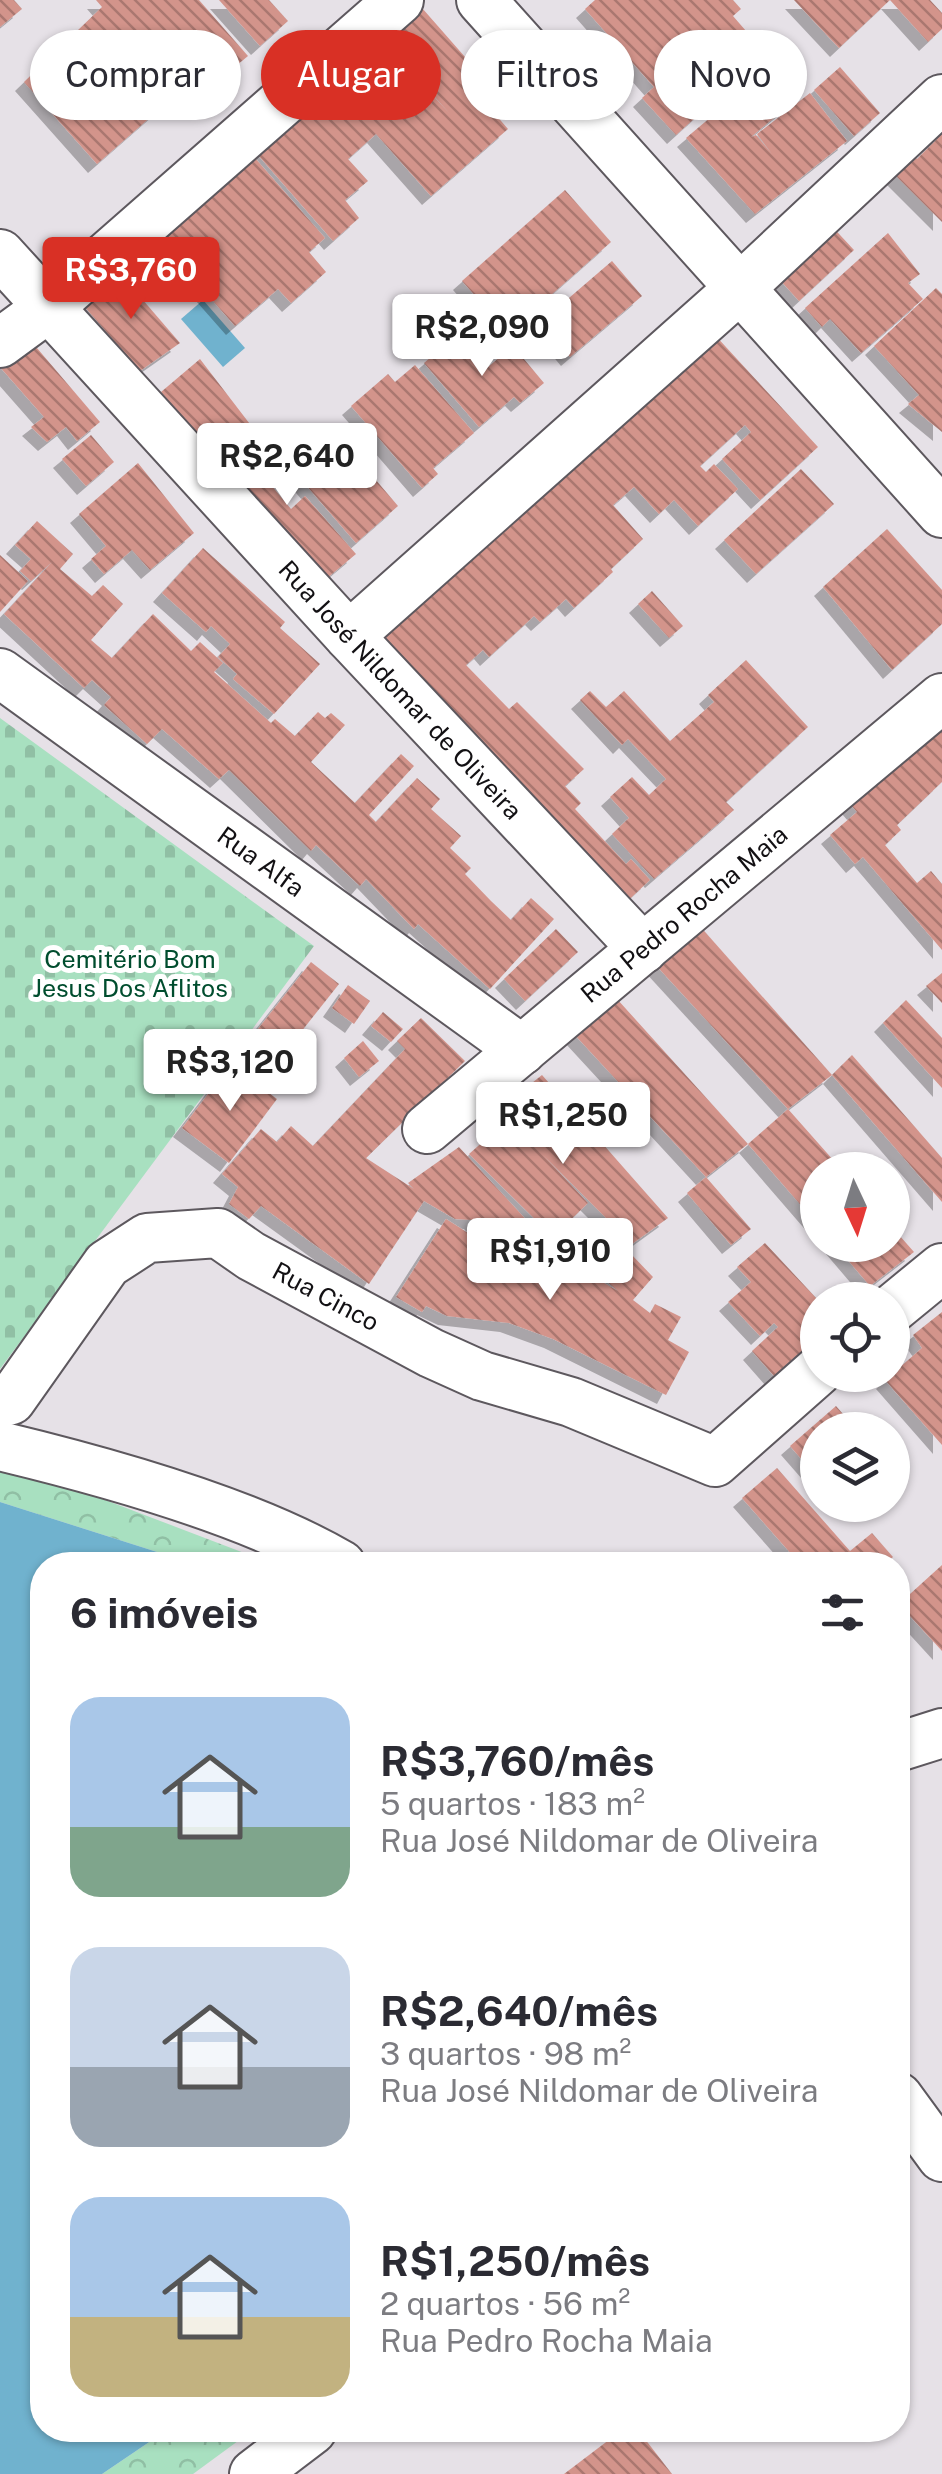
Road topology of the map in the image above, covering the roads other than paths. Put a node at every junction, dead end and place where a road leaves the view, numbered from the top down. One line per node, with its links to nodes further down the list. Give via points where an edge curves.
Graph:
1 (399, 0): 6 (street)
2 (481, 0): 5 (street)
3 (942, 99): 5 (street)
4 (0, 254): 6 (street, Rua José Nildomar de Oliveira)
5 (739, 288): 8 (street); 9 (street)
6 (49, 308): 7 (street); 9 (street, Rua José Nildomar de Oliveira)
7 (0, 343)
8 (942, 514)
9 (349, 636): 12 (street, Rua José Nildomar de Oliveira)
10 (0, 673): 13 (street, Rua Alfa)
11 (942, 698): 12 (street, Rua Pedro Rocha Maia)
12 (643, 949): 13 (street, Rua Pedro Rocha Maia)
13 (522, 1050): 14 (street, Rua Pedro Rocha Maia)
14 (427, 1129)
15 (942, 1268): 16 (street)
16 (910, 1294)
17 (800, 1387): 18 (street, Rua Cinco, via 715,1462 431,1354 218,1233 147,1238 107,1264 11,1400)
18 (0, 1403)
19 (0, 1446): 20 (street, via 227,1515)
20 (311, 1552)
21 (942, 1733): 22 (street)
22 (910, 1743)
23 (910, 2113): 24 (street)
24 (942, 2157)
25 (296, 2442): 26 (street)
26 (254, 2474)

